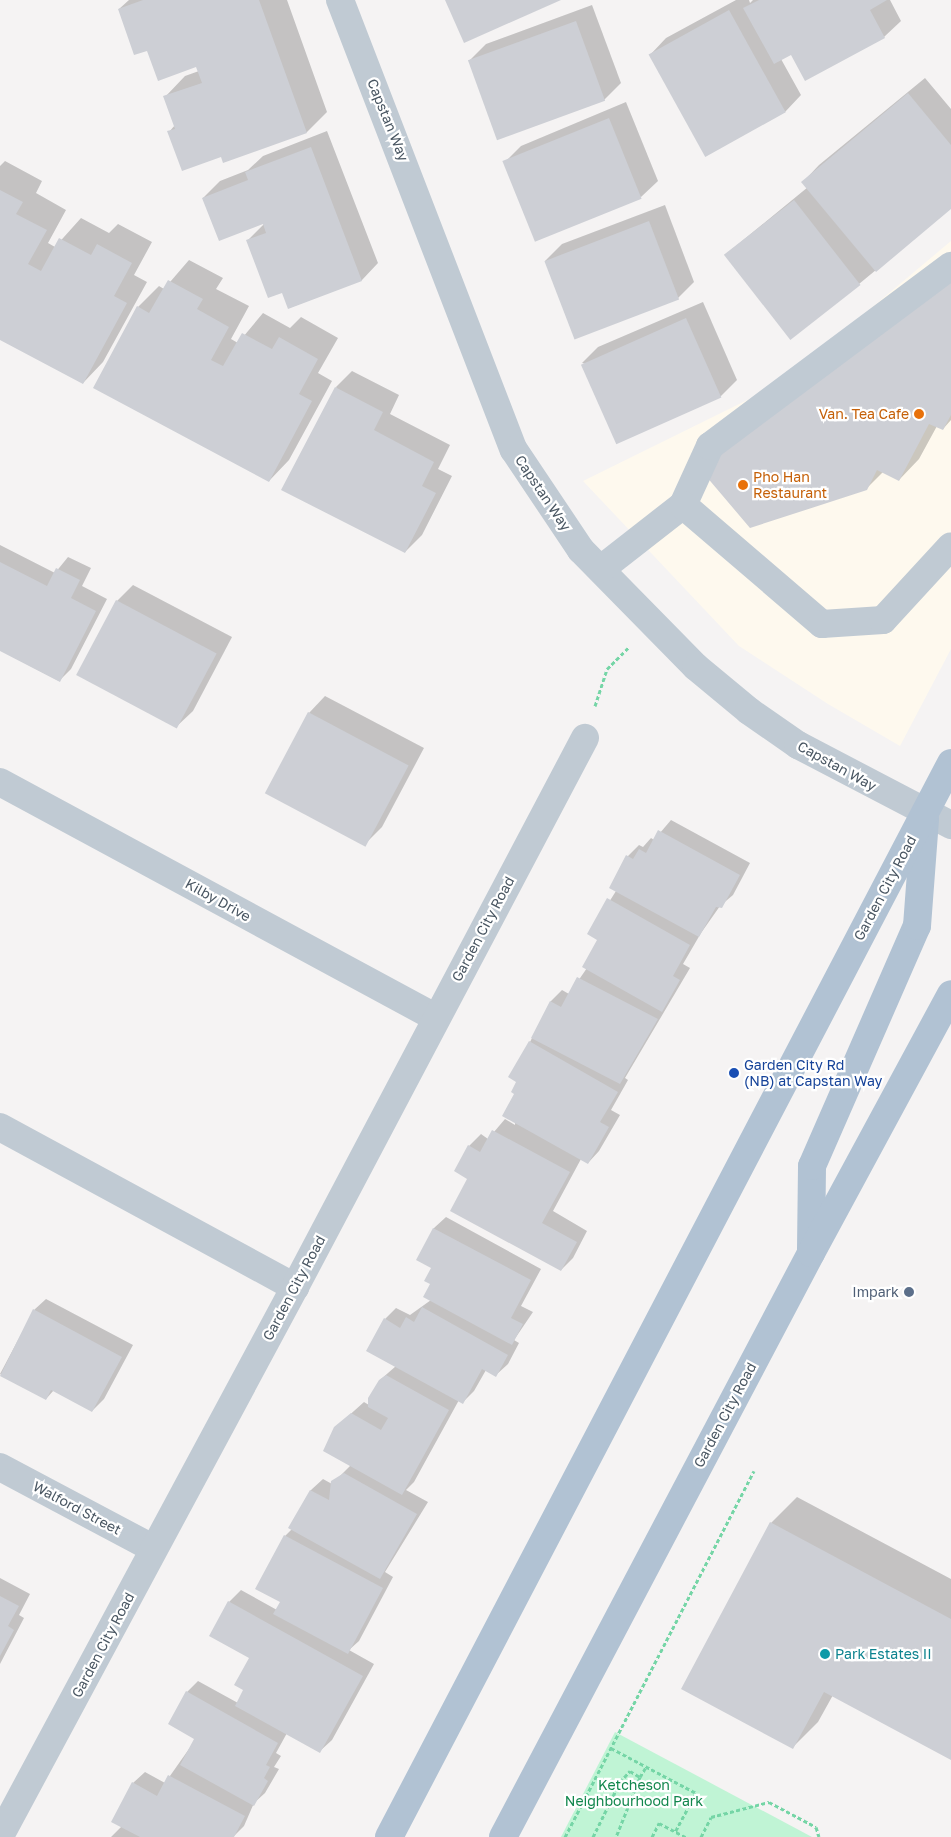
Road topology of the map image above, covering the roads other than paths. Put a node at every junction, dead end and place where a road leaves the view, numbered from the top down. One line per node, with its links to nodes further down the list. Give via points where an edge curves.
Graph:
1 (340, 0): 5 (street, Capstan Way, via 514,450 581,550)
2 (951, 266): 3 (street, via 710,446)
3 (683, 505): 4 (street, via 822,624 883,620); 5 (street)
4 (950, 546)
5 (601, 569): 9 (street, Capstan Way, via 696,667 798,745)
6 (585, 738): 12 (street, Garden City Road)
7 (951, 763): 9 (main road, Garden City Road)
8 (0, 782): 12 (street, Kilby Drive)
9 (925, 811): 10 (street, Capstan Way); 14 (main road, via 923,879 917,926 812,1166); 19 (main road, Garden City Road)
10 (951, 825)
11 (951, 994): 14 (main road, Garden City Road)
12 (436, 1018): 15 (street, Garden City Road)
13 (0, 1127): 15 (street)
14 (811, 1253): 20 (main road, Garden City Road)
15 (295, 1287): 17 (street, Garden City Road)
16 (0, 1466): 17 (street, Walford Street)
17 (154, 1549): 18 (street, Garden City Road)
18 (0, 1836)
19 (388, 1837)
20 (503, 1837)

